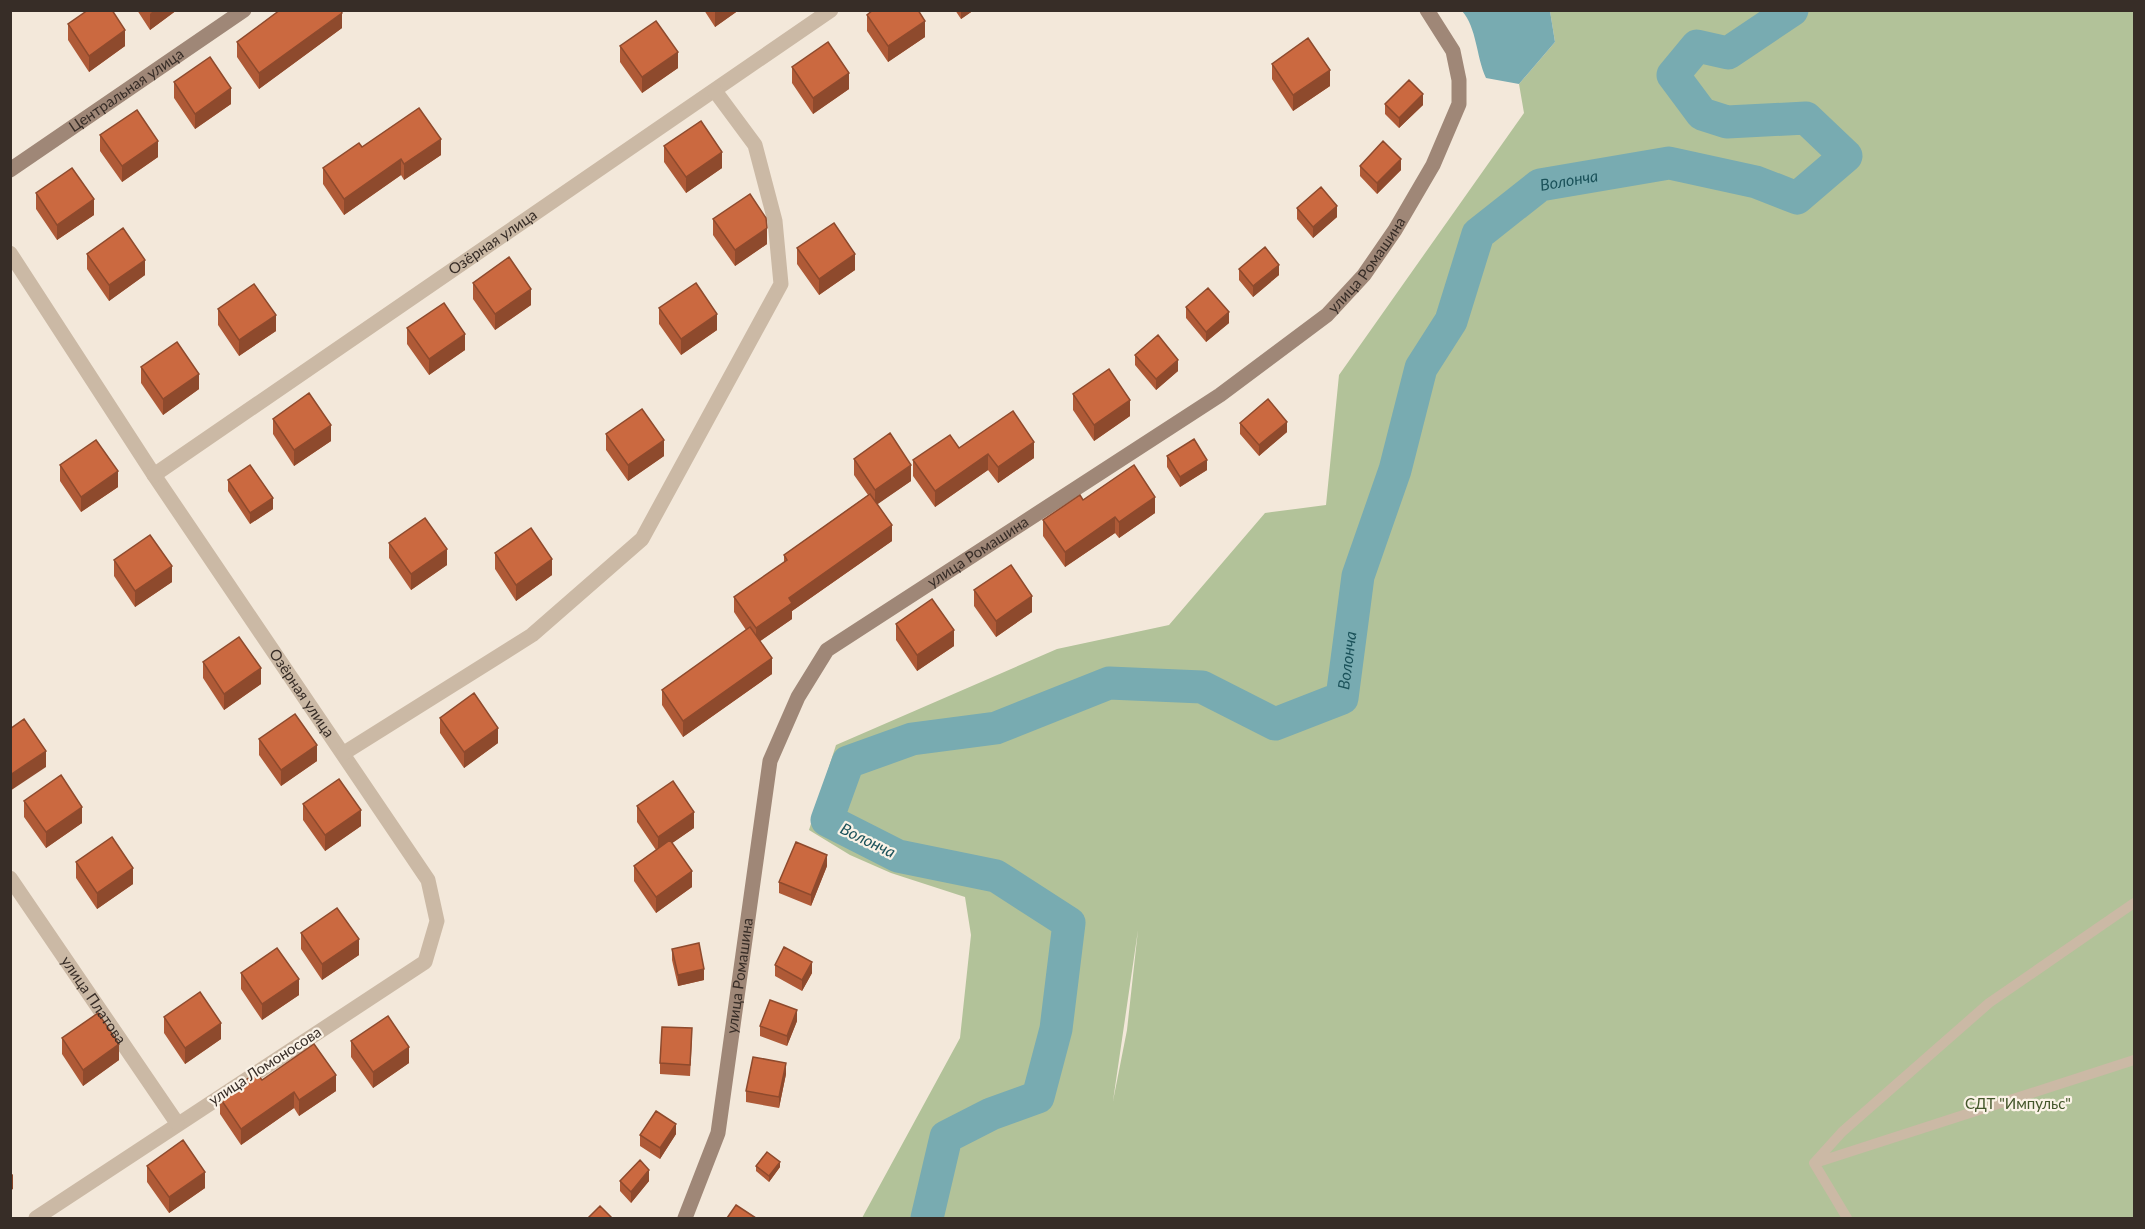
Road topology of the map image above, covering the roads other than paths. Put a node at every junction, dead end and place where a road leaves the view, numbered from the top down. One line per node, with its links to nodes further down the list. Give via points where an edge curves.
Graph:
1 (244, 10): 5 (street, Центральная улица)
2 (831, 10): 4 (street, Озёрная улица)
3 (1427, 10): 16 (street, улица Ромашина, via 1453,51 1459,104 1433,165 1364,275 1327,315 1220,395 827,650 798,697 770,761 718,1133)
4 (716, 92): 7 (street, Озёрная улица); 8 (street, via 755,145 775,221 780,284 642,539 532,635)
5 (10, 170)
6 (10, 253): 7 (street, Озёрная улица)
7 (154, 475): 8 (street, Озёрная улица)
8 (344, 753): 10 (street, Озёрная улица)
9 (10, 878): 13 (street, улица Платова)
10 (428, 880): 13 (street, улица Ломоносова, via 437,921 425,962)
11 (2134, 903): 14 (lane, via 1989,1003 1842,1132)
12 (2134, 1060): 14 (lane)
13 (177, 1123): 15 (street, улица Ломоносова)
14 (1814, 1163): 17 (lane)
15 (36, 1218)
16 (685, 1218)
17 (1847, 1218)

